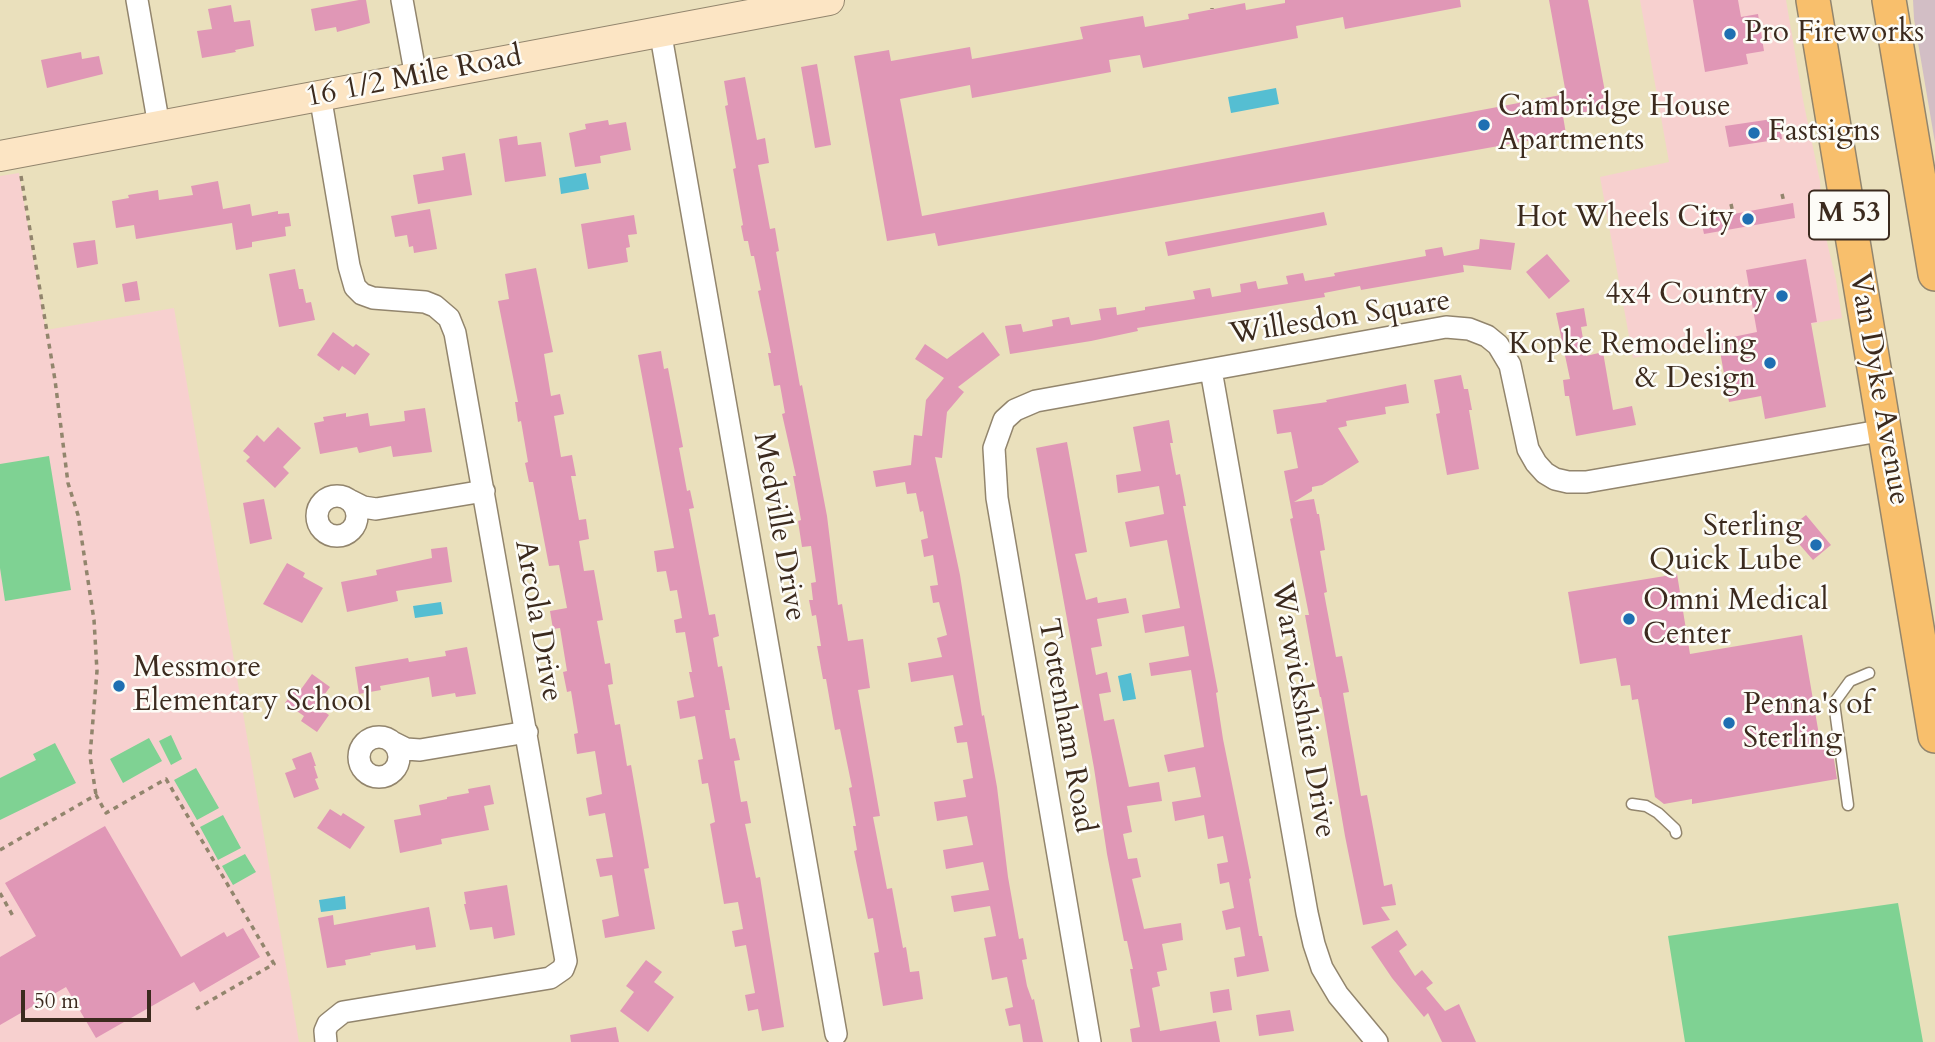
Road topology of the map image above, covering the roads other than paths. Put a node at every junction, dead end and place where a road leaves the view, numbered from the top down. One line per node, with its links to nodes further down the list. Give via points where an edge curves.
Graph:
1 (137, 0): 9 (street)
2 (402, 0): 7 (street)
3 (1813, 0): 14 (main road, Van Dyke Avenue / M 53)
4 (1889, 0): 11 (main road, M 53)
5 (817, 1): 6 (street, 16 1/2 Mile Road)
6 (660, 30): 7 (street, 16 1/2 Mile Road); 28 (street, Medville Drive)
7 (415, 77): 8 (street, 16 1/2 Mile Road)
8 (320, 95): 9 (street, 16 1/2 Mile Road); 15 (street, Arcola Drive, via 355,286 373,298 425,302 449,318)
9 (159, 126): 10 (street, 16 1/2 Mile Road)
10 (10, 161)
11 (1935, 274)
12 (1211, 370): 13 (street, Willesdon Square, via 1036,401); 14 (street, Willesdon Square, via 1446,327 1469,329 1498,345 1510,365 1525,442 1536,463 1555,479 1568,482); 31 (street, Warwickshire Drive, via 1314,944 1338,995)
13 (1004, 420): 30 (street, Tottenham Road, via 994,448 997,498)
14 (1885, 430): 20 (main road, Van Dyke Avenue / M 53)
15 (484, 491): 17 (street); 21 (street, Arcola Drive)
16 (351, 501): 17 (street); 18 (street, via 357,512); 18 (street, via 339,495 326,499 317,509 317,523 333,536 346,534)
17 (376, 509): 18 (street)
18 (355, 525)
19 (1869, 673): 26 (lane, via 1850,681 1834,703)
20 (1934, 725)
21 (527, 732): 23 (street); 29 (street, Arcola Drive, via 566,952 563,969 550,978 343,1012 328,1024)
22 (392, 742): 23 (street); 24 (street, via 399,754); 24 (street, via 373,738 362,746 359,759 364,771 375,777 388,776)
23 (420, 750): 24 (street)
24 (397, 767)
25 (1632, 804): 27 (lane, via 1658,813)
26 (1848, 805)
27 (1676, 833)
28 (836, 1034)
29 (326, 1042)
30 (1090, 1042)
31 (1377, 1042)

